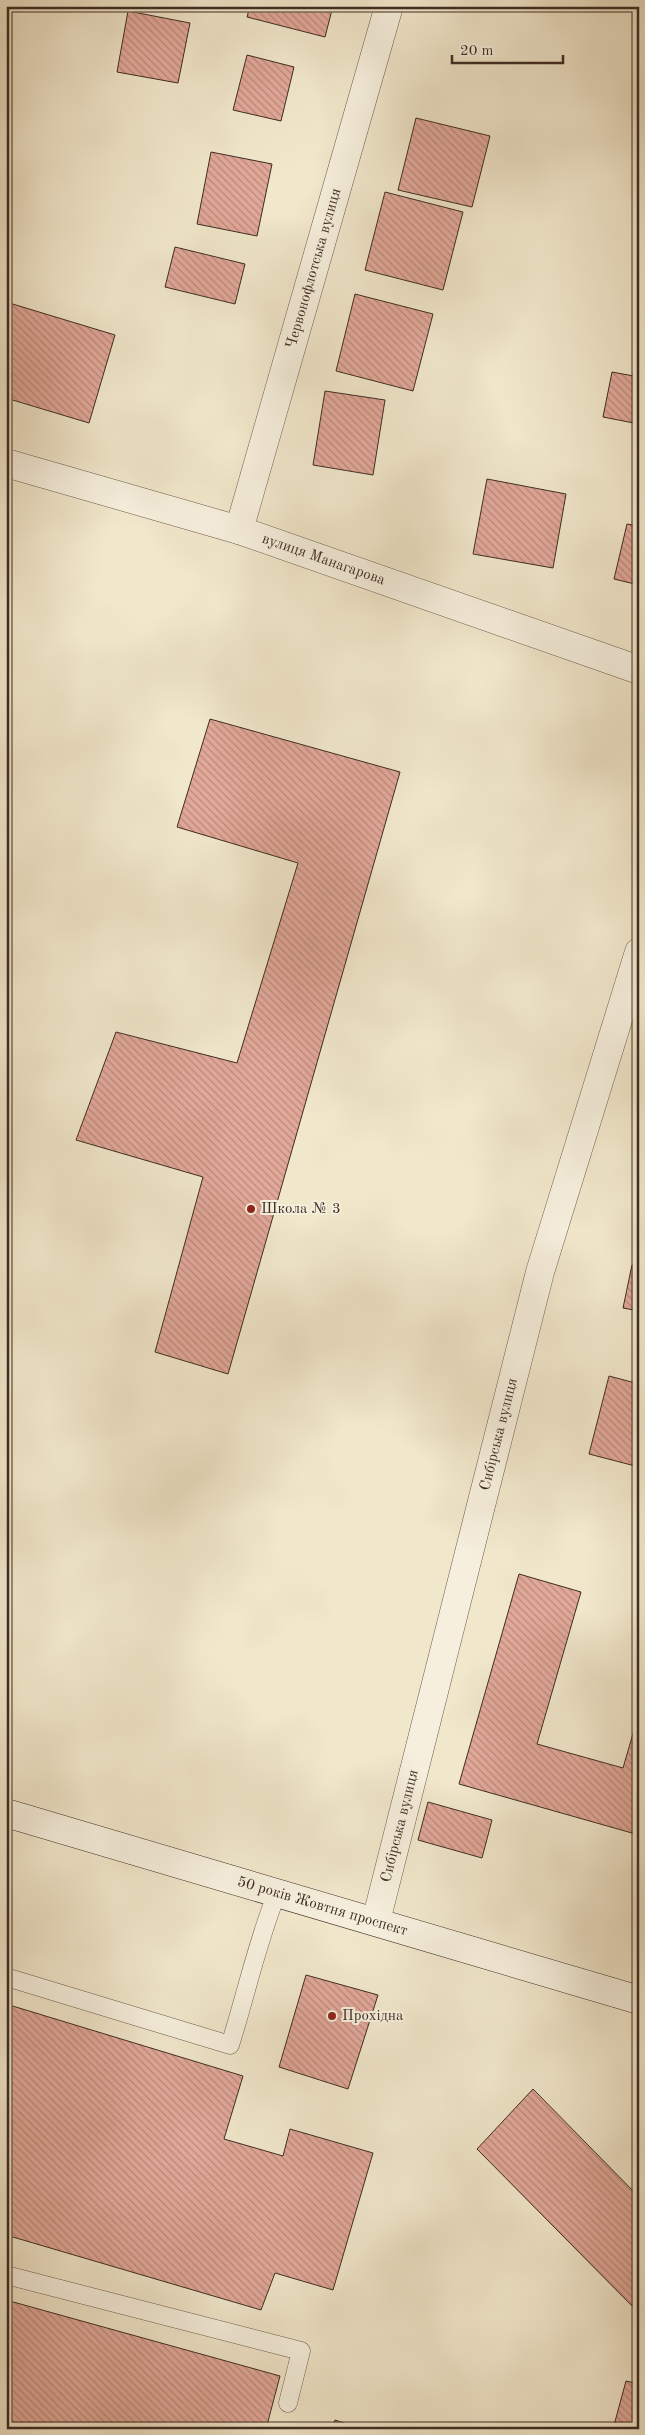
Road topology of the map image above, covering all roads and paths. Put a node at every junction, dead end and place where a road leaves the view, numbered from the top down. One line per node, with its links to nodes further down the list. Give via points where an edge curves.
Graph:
1 (389, 6): 3 (street, Червонофлотська вулиця)
2 (6, 462): 3 (street, вулиця Манагарова)
3 (239, 530): 4 (street, вулиця Манагарова)
4 (639, 670)
5 (639, 952): 8 (street, Сибірська вулиця, via 540,1272)
6 (6, 1813): 7 (street, 50 років Жовтня проспект)
7 (277, 1893): 8 (street, 50 років Жовтня проспект); 9 (lane, via 262,1930 256,1961 230,2045)
8 (376, 1922): 10 (street, 50 років Жовтня проспект)
9 (6, 1976)
10 (639, 2000)
11 (6, 2275): 12 (lane, via 301,2351)
12 (288, 2403)

